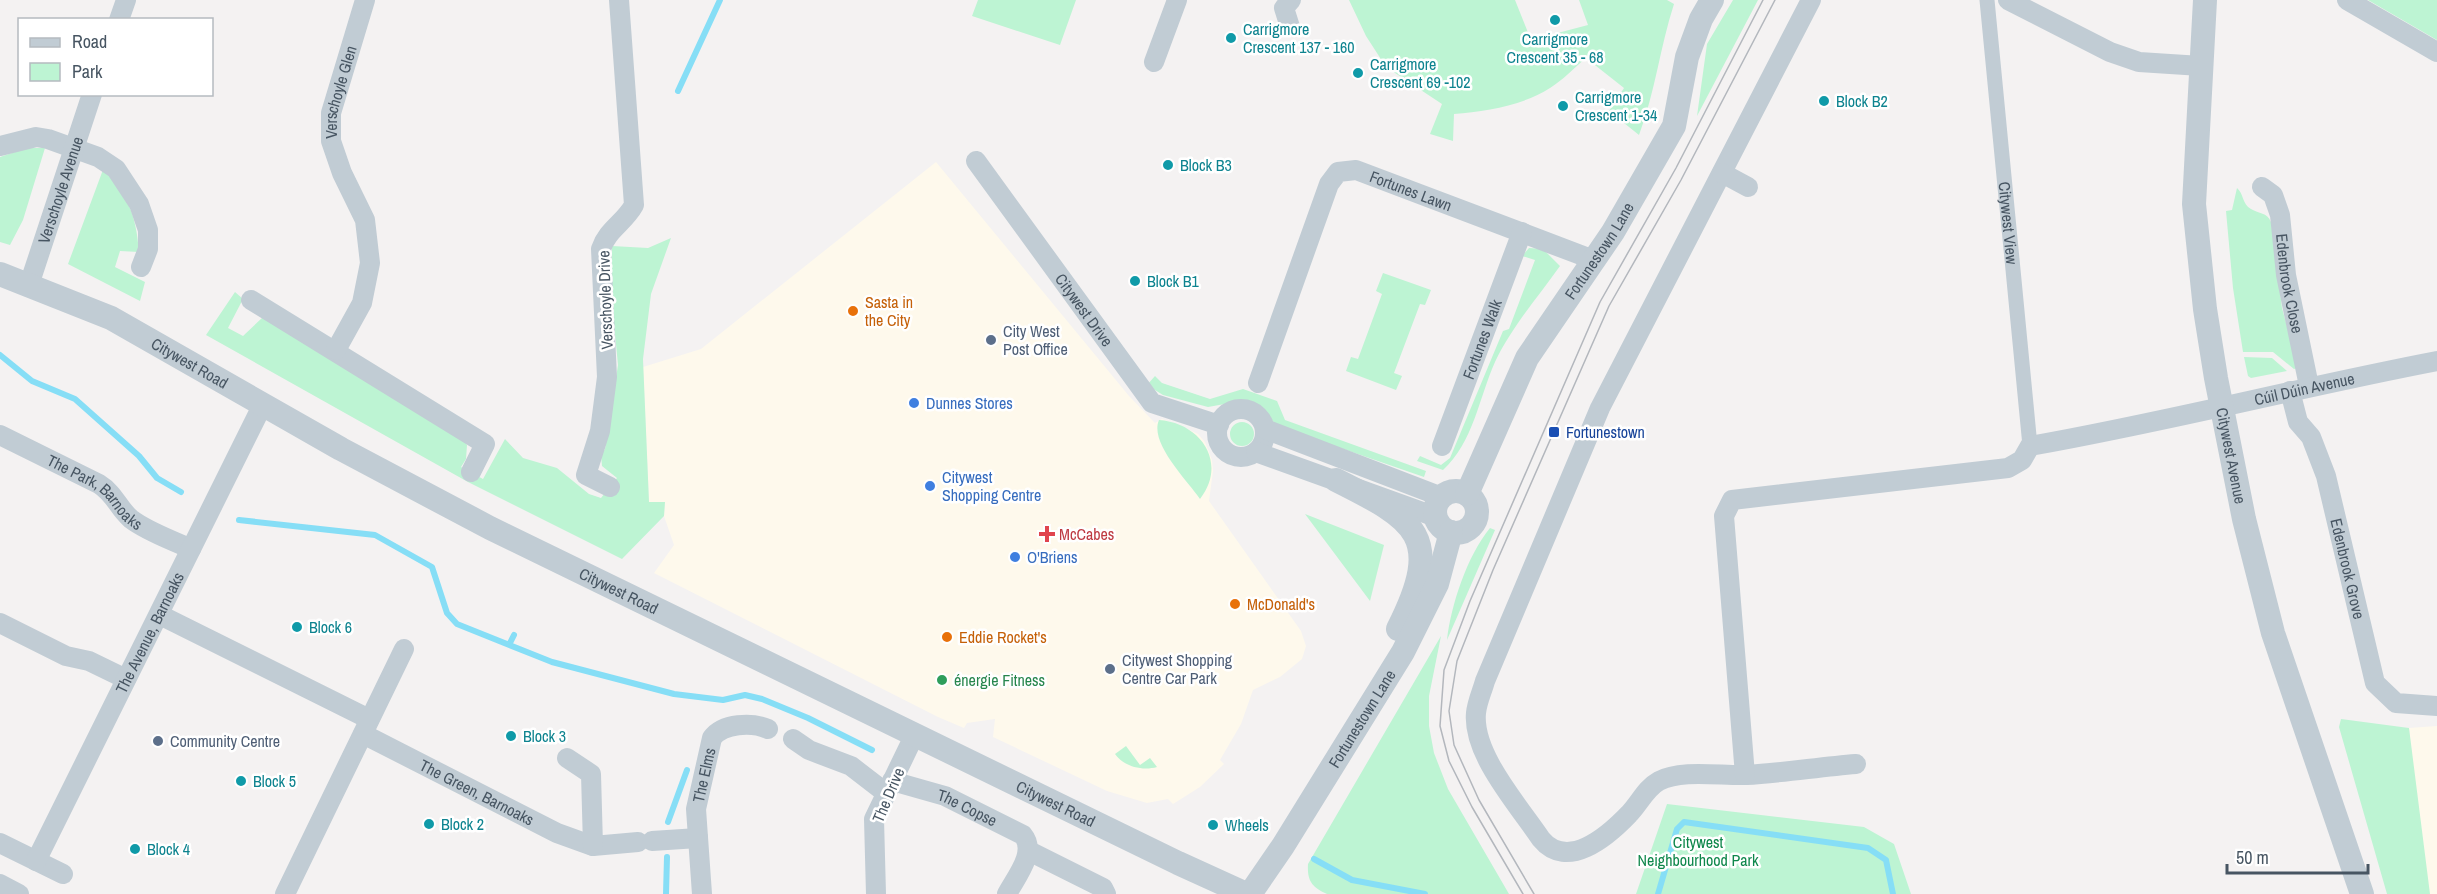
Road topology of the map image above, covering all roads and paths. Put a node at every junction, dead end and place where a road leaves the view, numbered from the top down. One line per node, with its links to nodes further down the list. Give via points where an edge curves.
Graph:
1 (126, 0): 12 (street)
2 (365, 0): 30 (street, Verschoyle Glen, via 331,113 331,141 364,220 370,263 362,303)
3 (619, 0): 45 (street, Verschoyle Drive, via 634,205 625,220 605,235 601,249 607,377 600,431 586,475)
4 (1177, 0): 15 (street)
5 (1291, 0): 13 (street, via 1284,8)
6 (1711, 0): 25 (street, Fortunestown Lane, via 1687,57 1674,126)
7 (1811, 0): 21 (street)
8 (1987, 0): 41 (street, Citywest View)
9 (2008, 0): 16 (street, via 2110,52 2139,62)
10 (2205, 0): 16 (street, Citywest Avenue)
11 (2348, 0): 14 (street)
12 (120, 18)
13 (1290, 27)
14 (2437, 52)
15 (1154, 62)
16 (2201, 66): 36 (street, Citywest Avenue, via 2194,204 2205,309)
17 (91, 96): 19 (street, Verschoyle Avenue)
18 (0, 146): 19 (street, via 36,137)
19 (74, 148): 26 (street, via 116,169 139,204 148,230 148,249); 28 (street, Verschoyle Avenue)
20 (976, 161): 37 (street, Citywest Drive, via 1152,403)
21 (1722, 173): 22 (street); 61 (street, via 1600,408 1485,681 1476,723 1486,757 1547,847 1562,853 1576,852 1607,832 1663,779 1702,774)
22 (1748, 187)
23 (2262, 187): 33 (street, Edenbrook Close, via 2273,195 2280,215 2286,275)
24 (1522, 232): 25 (street, Fortunes Lawn); 32 (street, Fortunes Lawn, via 1356,170 1338,172 1329,184); 40 (street, Fortunes Walk)
25 (1594, 260): 46 (street, Fortunestown Lane, via 1527,358)
26 (141, 267)
27 (0, 274): 28 (street, Citywest Road)
28 (29, 285): 35 (street, Citywest Road, via 111,318)
29 (251, 300): 30 (street)
30 (336, 350): 43 (street, via 485,444)
31 (2437, 361): 33 (street, Cúil Dúin Avenue)
32 (1258, 383)
33 (2309, 386): 34 (street, Cúil Dúin Avenue)
34 (2290, 391): 36 (street, Cúil Dúin Avenue); 53 (street, Edenbrook Grove, via 2298,422 2311,437 2326,476 2375,683 2396,704)
35 (263, 404): 48 (street, The Avenue, Barnoaks); 56 (street, Citywest Road, via 490,528)
36 (2221, 406): 41 (street, Cúil Dúin Avenue); 75 (street, Citywest Avenue, via 2273,633)
37 (1219, 425): 38 (street, via 1229,413 1244,409 1257,415); 42 (street, via 1218,440 1227,453 1242,457)
38 (1265, 429): 42 (street, via 1264,441); 47 (street)
39 (0, 435): 48 (street, The Park, Barnoaks, via 99,484 141,526)
40 (1442, 446)
41 (2030, 446): 61 (street, via 2022,460 2008,468 1732,500 1724,516)
42 (1256, 452): 44 (street)
43 (471, 472)
44 (1336, 480): 47 (street); 58 (street, via 1402,516 1416,535 1420,555 1413,596 1352,718)
45 (610, 487)
46 (1467, 494): 47 (street, via 1454,491); 47 (street, via 1477,510 1474,523 1464,531)
47 (1443, 515): 58 (street, Fortunestown Lane, via 1437,584 1420,621)
48 (191, 549): 49 (street, The Avenue, Barnoaks)
49 (160, 615): 52 (street, The Avenue, Barnoaks); 54 (street, The Green, Barnoaks)
50 (0, 623): 52 (street, via 66,656 89,661)
51 (404, 649): 54 (street)
52 (126, 679): 67 (street, The Avenue, Barnoaks)
53 (2437, 706)
54 (366, 727): 65 (street, The Green, Barnoaks, via 557,833); 69 (street)
55 (768, 729): 63 (street, The Elms, via 757,724 731,727 717,731 712,738 698,792)
56 (915, 734): 62 (street, The Drive); 74 (street, Citywest Road)
57 (793, 740): 62 (street)
58 (1347, 742): 74 (street, Fortunestown Lane)
59 (567, 758): 65 (street, via 591,774)
60 (1856, 764): 61 (street)
61 (1745, 775)
62 (889, 787): 66 (street, The Copse, via 945,796 1023,835 1029,842); 71 (street, The Drive, via 874,819)
63 (698, 838): 65 (street, The Green, Barnoaks); 70 (street, The Elms)
64 (0, 843): 67 (street)
65 (593, 846)
66 (1029, 851): 72 (street); 73 (street, The Copse, via 1103,888)
67 (36, 861): 68 (street)
68 (63, 874)
69 (285, 894)
70 (702, 894)
71 (876, 894)
72 (1007, 894)
73 (1106, 894)
74 (1248, 894)
75 (2362, 894)

